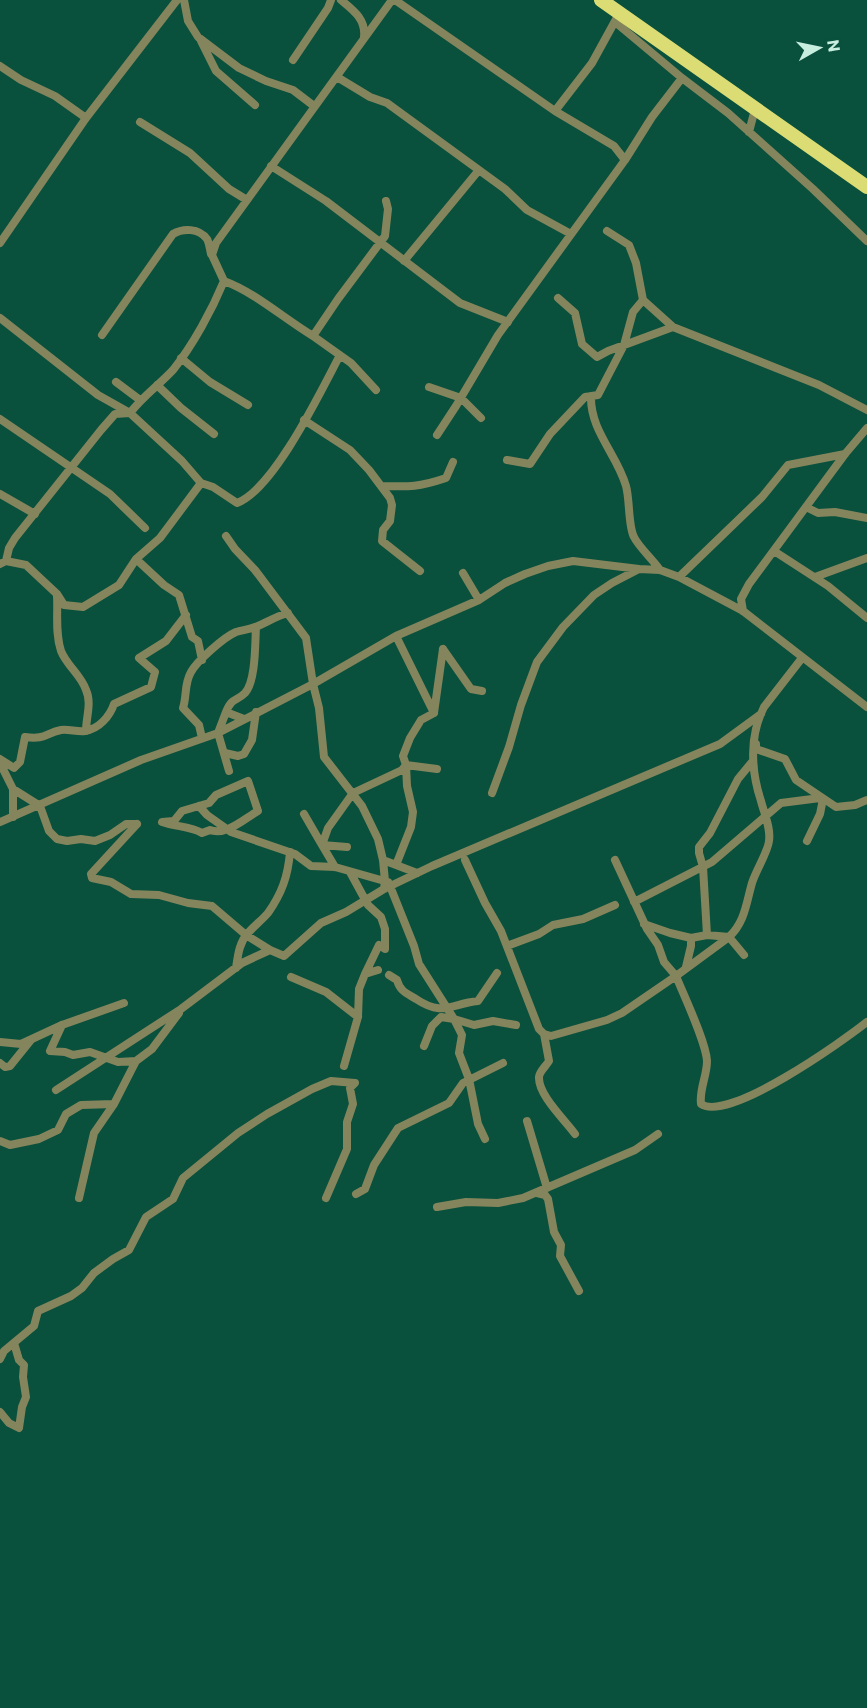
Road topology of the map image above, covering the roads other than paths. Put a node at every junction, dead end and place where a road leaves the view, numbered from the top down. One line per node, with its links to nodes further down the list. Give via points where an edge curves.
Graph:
1 (177, 0): 18 (street)
2 (184, 0): 8 (street, via 188,21)
3 (331, 0): 10 (street)
4 (341, 0): 9 (street, via 360,18 365,28)
5 (393, 0): 9 (street); 17 (street)
6 (601, 0): 7 (highway)
7 (617, 17): 13 (street); 16 (highway); 17 (street, via 592,63)
8 (198, 37): 14 (street, via 216,71); 15 (street, via 239,68 293,90)
9 (363, 40): 12 (street)
10 (293, 60)
11 (0, 66): 18 (street)
12 (337, 77): 15 (street); 23 (street, via 370,98 387,103)
13 (682, 78): 20 (street); 21 (street)
14 (255, 105)
15 (314, 106): 22 (street)
16 (755, 109): 20 (street); 24 (highway)
17 (555, 111): 21 (street, via 614,146)
18 (86, 118): 31 (street)
19 (140, 122): 25 (street, via 190,153)
20 (748, 132): 30 (street)
21 (625, 160): 28 (street)
22 (271, 166): 25 (street); 29 (street, via 326,201)
23 (479, 170): 28 (street, via 527,210); 33 (street)
24 (865, 184)
25 (247, 200): 32 (street, via 216,243)
26 (386, 201): 29 (street, via 385,236)
27 (607, 231): 36 (street, via 628,245 636,263)
28 (571, 234): 38 (street)
29 (379, 242): 33 (street); 41 (street)
30 (867, 242)
31 (0, 243)
32 (212, 255): 34 (street); 40 (street, via 207,239 197,232 180,230 173,234)
33 (404, 261): 38 (street, via 460,303)
34 (224, 281): 41 (street, via 239,286); 44 (street, via 216,302)
35 (558, 298): 42 (street, via 575,313 582,344 597,357)
36 (642, 300): 39 (street); 42 (street, via 633,312)
37 (0, 318): 54 (street, via 98,396)
38 (508, 322): 50 (street)
39 (673, 327): 42 (street); 53 (street, via 819,385)
40 (102, 335)
41 (313, 336): 43 (street)
42 (624, 345): 49 (street, via 598,395)
43 (340, 355): 48 (street); 57 (street)
44 (182, 358): 46 (street); 52 (street, via 210,382)
45 (116, 382): 51 (street)
46 (157, 385): 51 (street); 59 (street)
47 (429, 387): 50 (street)
48 (376, 390)
49 (591, 396): 62 (street, via 585,397 550,434 530,464); 80 (street, via 591,412 627,490 633,537)
50 (461, 398): 55 (street); 60 (street)
51 (140, 400): 54 (street)
52 (248, 405)
53 (867, 410)
54 (130, 413): 64 (street, via 115,414); 65 (street)
55 (481, 418)
56 (0, 419): 64 (street)
57 (304, 420): 65 (street, via 274,468 245,500 237,503); 66 (street, via 351,450)
58 (867, 428): 61 (street)
59 (214, 434)
60 (437, 435)
61 (844, 454): 70 (street); 83 (street, via 788,465 762,497)
62 (507, 460)
63 (453, 462): 67 (street, via 446,478 415,487)
64 (72, 469): 71 (street); 73 (street, via 110,494)
65 (201, 483): 77 (street, via 160,538)
66 (382, 486): 67 (street); 69 (street)
67 (398, 486): 69 (street)
68 (0, 494): 71 (street)
69 (390, 498): 81 (street, via 390,520 382,530 382,541)
70 (806, 507): 72 (street, via 818,513); 75 (street)
71 (35, 514): 78 (street, via 9,548)
72 (867, 518)
73 (145, 528)
74 (226, 536): 88 (street)
75 (774, 551): 84 (street); 87 (street, via 748,584 741,599)
76 (867, 558): 84 (street)
77 (136, 559): 85 (street, via 119,585 83,607 64,604); 89 (street, via 179,595)
78 (3, 563): 85 (street, via 26,565)
79 (639, 569): 80 (street); 86 (street, via 584,561 560,563 514,579); 115 (street, via 594,596 563,627 537,662)
80 (660, 570): 83 (street)
81 (420, 571)
82 (463, 573): 86 (street)
83 (680, 577): 87 (street)
84 (815, 577): 90 (street)
85 (57, 594): 103 (street, via 61,650 86,689)
86 (479, 600): 92 (street)
87 (743, 611): 93 (street)
88 (288, 613): 91 (street); 95 (street, via 307,641)
89 (186, 615): 94 (street); 103 (street, via 166,641 139,658 155,672 151,687 114,704 111,715)
90 (867, 618)
91 (256, 627): 94 (street, via 234,633); 98 (street, via 253,674 246,692 230,701)
92 (396, 636): 95 (street); 100 (street)
93 (802, 658): 97 (street); 101 (street)
94 (202, 660): 105 (street, via 191,672 183,708 199,725)
95 (313, 684): 99 (street); 114 (street, via 324,757)
96 (482, 691): 100 (street, via 471,689 443,650)
97 (867, 707)
98 (226, 712): 102 (street); 104 (street)
99 (256, 712): 102 (street); 107 (street, via 254,730 244,754)
100 (434, 713): 110 (street, via 421,720 410,738 403,756)
101 (761, 714): 106 (street); 136 (street, via 720,744)
102 (244, 719): 104 (street)
103 (86, 731): 108 (street, via 60,730 39,739 25,737 20,762 14,768)
104 (218, 733): 105 (street); 107 (street)
105 (202, 738): 118 (street, via 141,760)
106 (755, 740): 109 (street); 116 (street, via 756,749 785,759 796,780)
107 (225, 753): 112 (street)
108 (0, 761): 113 (street)
109 (753, 762): 122 (street); 134 (street, via 738,779 699,847)
110 (406, 765): 111 (street); 114 (street); 132 (street, via 413,812)
111 (437, 769)
112 (229, 771)
113 (13, 789): 118 (street); 121 (street)
114 (353, 793): 126 (street, via 328,828); 129 (street, via 378,839)
115 (492, 793)
116 (821, 799): 117 (street, via 836,807); 122 (street, via 780,803); 125 (street, via 820,814)
117 (867, 800)
118 (40, 806): 121 (street); 142 (street, via 52,836 62,841 95,841 126,824 137,823 91,874 92,878 113,883 131,894 159,895 210,906)
119 (199, 806): 124 (street); 124 (street, via 162,822 202,833); 124 (street, via 248,781 258,811)
120 (304, 814): 126 (street)
121 (13, 817): 123 (street)
122 (766, 817): 134 (street); 144 (street, via 769,844 755,874 745,912)
123 (0, 822)
124 (226, 829): 128 (street)
125 (807, 841)
126 (322, 845): 127 (street); 133 (street)
127 (347, 847)
128 (290, 852): 133 (street, via 311,867); 142 (street, via 288,874 280,892 267,914)
129 (383, 860): 132 (street); 137 (street)
130 (465, 860): 146 (street)
131 (615, 860): 139 (street)
132 (396, 865): 136 (street)
133 (335, 867): 135 (street)
134 (703, 867): 139 (street); 143 (street)
135 (350, 872): 137 (street); 138 (street)
136 (417, 873): 137 (street)
137 (389, 885): 138 (street); 158 (street, via 419,964)
138 (365, 899): 147 (street, via 317,926 284,956); 153 (street, via 381,917 386,944 384,950 379,945)
139 (634, 902): 141 (street)
140 (615, 905): 146 (street, via 583,919 553,925)
141 (644, 924): 145 (street); 155 (street)
142 (246, 935): 147 (street); 149 (street)
143 (707, 935): 144 (street); 145 (street)
144 (729, 937): 148 (street); 150 (street)
145 (691, 938): 150 (street)
146 (507, 946): 165 (street)
147 (270, 950): 149 (street)
148 (744, 956)
149 (236, 968): 159 (street)
150 (686, 968): 155 (street)
151 (378, 970): 153 (street)
152 (497, 973): 158 (street, via 478,1001)
153 (365, 974): 160 (street, via 359,989)
154 (389, 975): 158 (street, via 397,980 400,989 429,1008)
155 (676, 976): 162 (street, via 706,1051 707,1070 700,1100 706,1107 723,1106 756,1093 823,1055); 165 (street, via 615,1016 556,1036)
156 (291, 977): 160 (street, via 326,992)
157 (124, 1002): 163 (street)
158 (449, 1008): 161 (street)
159 (181, 1009): 169 (street); 170 (street, via 152,1049)
160 (358, 1017): 173 (street)
161 (454, 1019): 164 (street, via 474,1025 493,1021); 168 (street, via 441,1017 432,1026); 174 (street, via 462,1035 459,1053)
162 (867, 1022)
163 (62, 1025): 166 (street); 169 (street, via 50,1051 73,1055 90,1052)
164 (516, 1025)
165 (544, 1034): 178 (street, via 549,1061 539,1076 540,1082 551,1107)
166 (34, 1037): 167 (street, via 21,1044); 171 (street, via 10,1066)
167 (0, 1042)
168 (424, 1046)
169 (106, 1058): 170 (street, via 121,1063); 175 (street)
170 (136, 1061): 176 (street)
171 (0, 1063)
172 (503, 1063): 174 (street)
173 (344, 1066)
174 (469, 1079): 180 (street); 184 (street, via 449,1102 398,1128 374,1165 365,1189)
175 (56, 1090)
176 (114, 1104): 181 (street, via 81,1105 66,1114 58,1130 39,1139 10,1145); 185 (street, via 94,1134)
177 (527, 1121): 182 (street)
178 (575, 1134)
179 (658, 1134): 182 (street, via 635,1150)
180 (485, 1139)
181 (0, 1141)
182 (547, 1188): 183 (street)
183 (536, 1192): 187 (street, via 498,1203 466,1202); 188 (street, via 548,1199 554,1232 561,1245 560,1256)
184 (356, 1194)
185 (79, 1198)
186 (326, 1198): 189 (street, via 346,1149 347,1122 354,1104 350,1088 355,1083 331,1081 312,1089 238,1133 183,1178 173,1199 146,1216 129,1250 94,1273 71,1296 38,1311 34,1326)
187 (437, 1207)
188 (579, 1290)
189 (14, 1342): 190 (street); 191 (street, via 24,1365 26,1397 19,1428)
190 (1, 1355)
191 (0, 1412)

